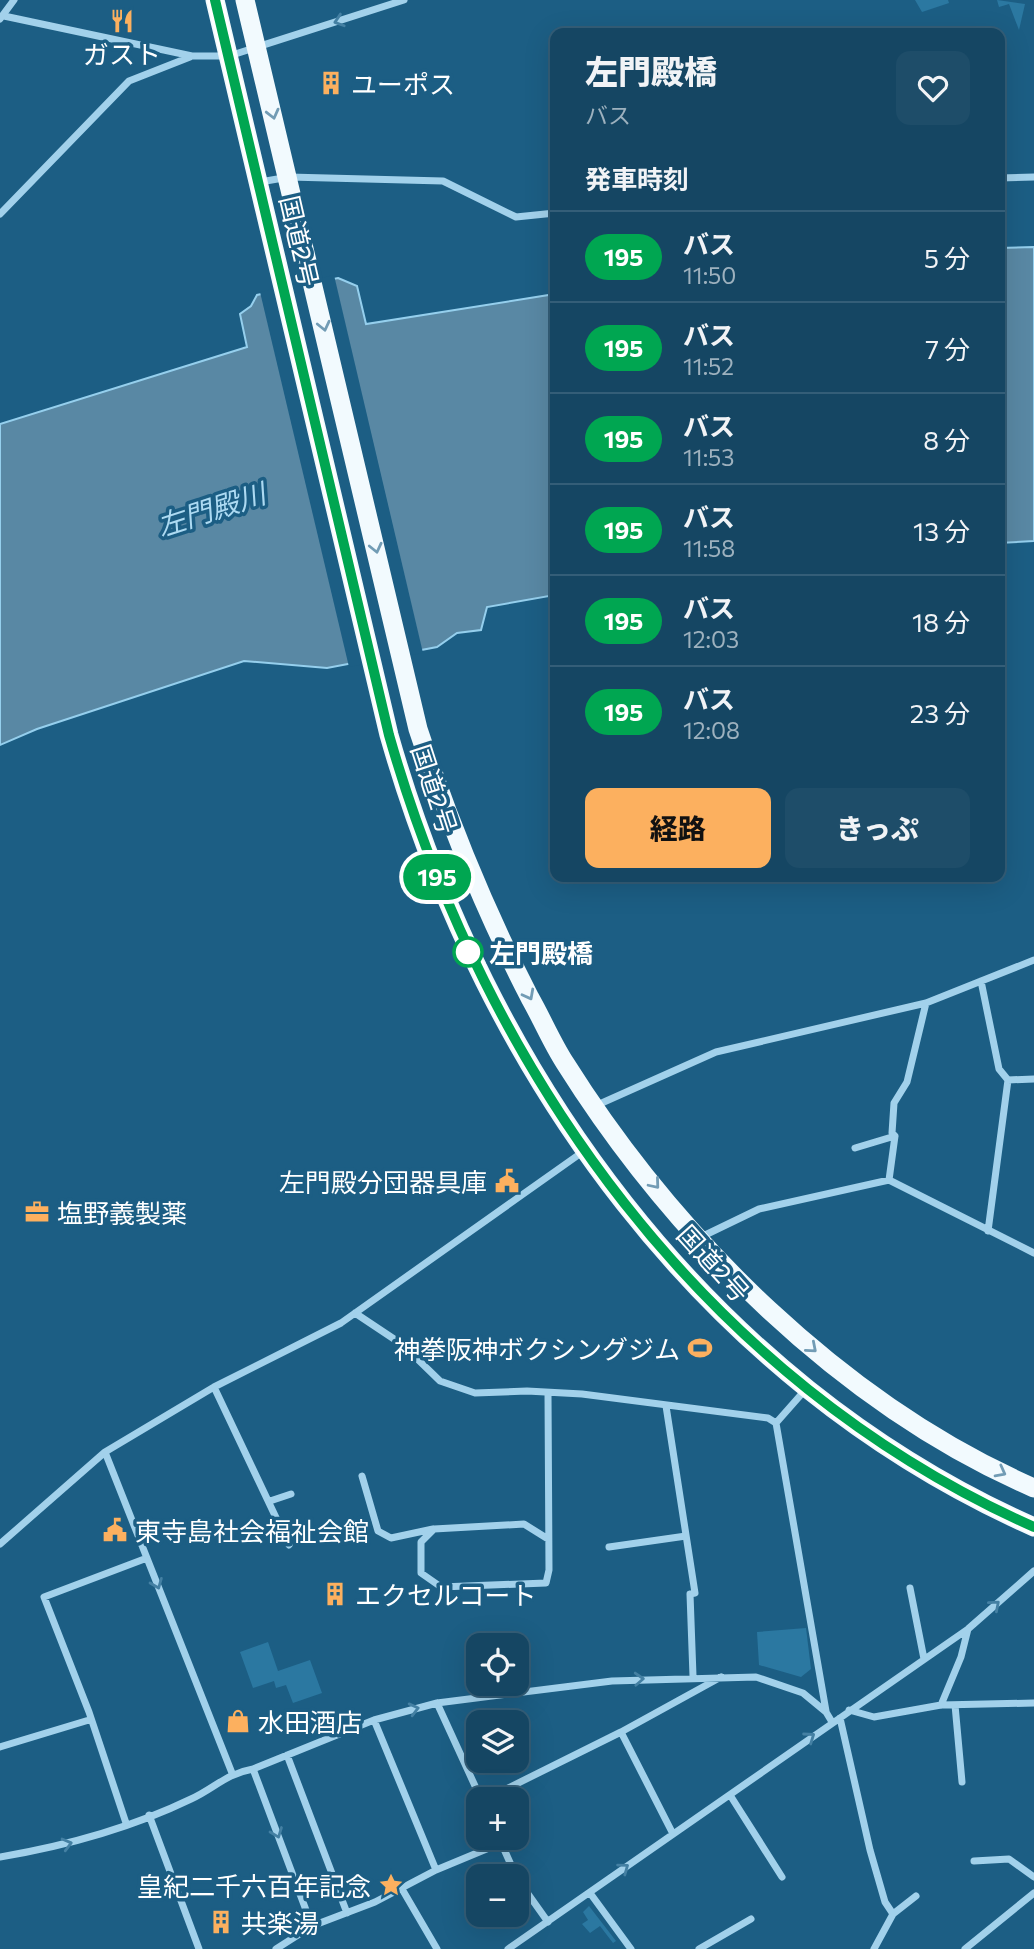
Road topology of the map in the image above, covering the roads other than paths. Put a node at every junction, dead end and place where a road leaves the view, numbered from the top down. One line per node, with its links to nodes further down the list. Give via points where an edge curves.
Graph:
1 (14, 0): 5 (street)
2 (215, 0): 8 (highway, 国道2号)
3 (245, 0): 6 (highway, 国道2号)
4 (404, 0): 6 (street, one-way to 6)
5 (2, 18): 7 (street)
6 (256, 48): 8 (street); 9 (highway, 国道2号, one-way to 9)
7 (192, 56): 8 (street); 14 (street, via 130,80)
8 (229, 56): 12 (highway, 国道2号)
9 (289, 177): 12 (street); 13 (street, via 443,180 516,217); 20 (highway, 国道2号, one-way to 20, via 418,729 443,805 500,940)
10 (1034, 177): 11 (street)
11 (1005, 178)
12 (260, 182): 23 (highway, 国道2号, via 389,735 420,835 497,1010 547,1097)
13 (550, 214)
14 (0, 215)
15 (1034, 960): 16 (street)
16 (981, 981): 17 (street); 19 (street, via 999,1069)
17 (926, 1003): 20 (street, via 716,1052); 21 (street, via 907,1082 894,1103)
18 (1034, 1079): 19 (street)
19 (1008, 1080): 25 (street)
20 (593, 1106): 26 (highway, 国道2号, one-way to 26)
21 (895, 1136): 22 (street); 24 (street)
22 (855, 1148)
23 (585, 1150): 28 (street); 30 (highway, 国道2号, via 682,1269 742,1333)
24 (889, 1180): 25 (street); 26 (street, via 759,1209)
25 (988, 1231): 27 (street)
26 (699, 1238): 36 (highway, 国道2号, one-way to 36, via 777,1318 868,1393 937,1438)
27 (1034, 1253)
28 (355, 1313): 29 (street); 31 (street, via 403,1345 440,1381 475,1393)
29 (214, 1387): 34 (street); 38 (street)
30 (806, 1388): 33 (street); 39 (highway, 国道2号, via 904,1459)
31 (548, 1393): 32 (street); 42 (street)
32 (666, 1406): 33 (street, via 768,1418); 41 (street)
33 (776, 1423): 58 (street)
34 (105, 1452): 43 (street); 46 (street)
35 (362, 1476): 40 (street, via 378,1531 391,1538)
36 (1034, 1488)
37 (291, 1494): 38 (street)
38 (270, 1501): 44 (street)
39 (1034, 1527)
40 (434, 1529): 42 (street, via 524,1524); 42 (street, via 421,1542 421,1573 441,1587 546,1583)
41 (687, 1536): 45 (street); 51 (street, via 695,1593 690,1594)
42 (548, 1539)
43 (0, 1544)
44 (289, 1545)
45 (609, 1547)
46 (146, 1558): 59 (street, via 44,1597); 66 (street, one-way to 66)
47 (1034, 1571): 49 (street, one-way to 47)
48 (909, 1588): 50 (street)
49 (968, 1629): 50 (street); 55 (street)
50 (924, 1659): 57 (street)
51 (693, 1676): 52 (street); 53 (street, one-way to 51, via 612,1681)
52 (723, 1676): 58 (street, via 756,1677 803,1693); 62 (street)
53 (438, 1703): 60 (street, one-way to 53); 68 (street)
54 (1034, 1703): 56 (street)
55 (941, 1705): 56 (street); 57 (street, via 874,1717)
56 (955, 1705): 67 (street)
57 (849, 1710): 61 (street)
58 (826, 1712): 61 (street)
59 (89, 1720): 63 (street); 72 (street)
60 (374, 1720): 64 (street); 77 (street)
61 (836, 1720): 70 (street, one-way to 61); 86 (street, via 885,1902)
62 (621, 1732): 69 (street); 73 (street)
63 (0, 1747)
64 (287, 1755): 65 (street); 85 (street)
65 (253, 1769): 66 (street); 89 (street, one-way to 89)
66 (232, 1773): 71 (street, via 192,1799)
67 (962, 1782)
68 (477, 1787)
69 (508, 1787)
70 (730, 1795): 73 (street); 78 (street)
71 (149, 1815): 72 (street); 90 (street)
72 (127, 1824): 75 (street, one-way to 72, via 66,1845)
73 (672, 1832): 81 (street, one-way to 73)
74 (479, 1850): 77 (street)
75 (0, 1857)
76 (974, 1861): 79 (street, via 1009,1859)
77 (436, 1870): 80 (street)
78 (782, 1877)
79 (1034, 1877)
80 (402, 1889): 85 (street); 92 (street)
81 (590, 1893): 88 (street); 94 (street)
82 (1034, 1893): 97 (street)
83 (529, 1895): 88 (street)
84 (916, 1896): 86 (street)
85 (347, 1913): 89 (street)
86 (893, 1914): 96 (street)
87 (751, 1919): 95 (street)
88 (548, 1922): 93 (street)
89 (313, 1926): 91 (street)
90 (199, 1949)
91 (276, 1949)
92 (437, 1949)
93 (508, 1949)
94 (631, 1949)
95 (699, 1949)
96 (874, 1949)
97 (965, 1949)

